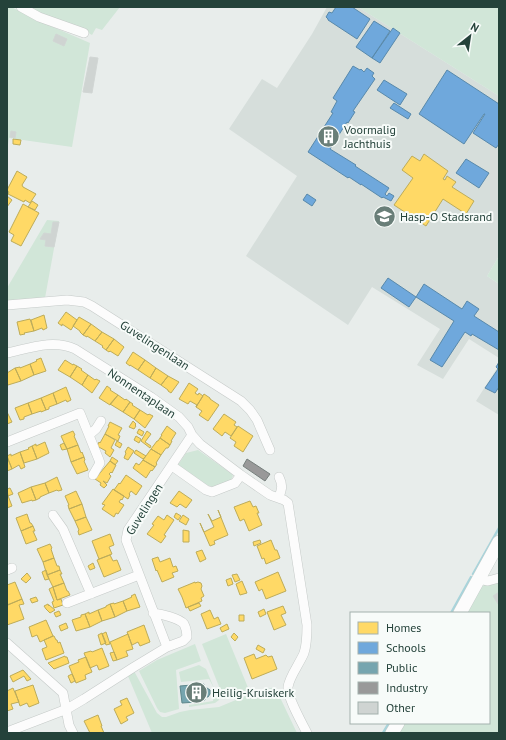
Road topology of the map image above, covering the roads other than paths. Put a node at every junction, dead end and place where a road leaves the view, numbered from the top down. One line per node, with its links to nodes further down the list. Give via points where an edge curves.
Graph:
1 (21, 7): 2 (street, via 39,17)
2 (84, 33)
3 (7, 305): 9 (street, Guvelingenlaan, via 67,300 80,301 92,306 241,401 257,420)
4 (7, 354): 7 (street, Nonnentaplaan, via 48,344 75,349 179,417)
5 (101, 420): 6 (street)
6 (89, 435): 8 (street, via 80,413); 11 (street, via 100,463)
7 (192, 435): 10 (street, Guvelingen); 12 (street, Nonnentaplaan)
8 (7, 442)
9 (270, 450)
10 (172, 466): 12 (street, via 212,492 235,483); 17 (street, Guvelingen, via 128,530 126,540)
11 (93, 475)
12 (241, 475): 14 (street, Nonnentaplaan, via 270,495)
13 (279, 477): 14 (street, via 282,483)
14 (279, 498): 30 (street, via 288,503 307,625 304,653 288,687 292,703)
15 (52, 515): 20 (street, via 63,529)
16 (499, 542): 19 (main road)
17 (139, 575): 20 (street); 23 (street, Guvelingen)
18 (499, 578): 19 (street, via 488,581)
19 (479, 579): 22 (main road)
20 (91, 594): 21 (street)
21 (67, 603)
22 (461, 612)
23 (153, 613): 25 (street, Guvelingen); 25 (street, via 167,616 183,624 187,631 187,637 183,641)
24 (7, 643): 26 (street, via 63,692)
25 (167, 647): 26 (street)
26 (67, 708): 28 (street); 29 (street, via 69,725)
27 (397, 724): 31 (main road)
28 (7, 732)
29 (73, 733)
30 (307, 733)
31 (392, 733)

